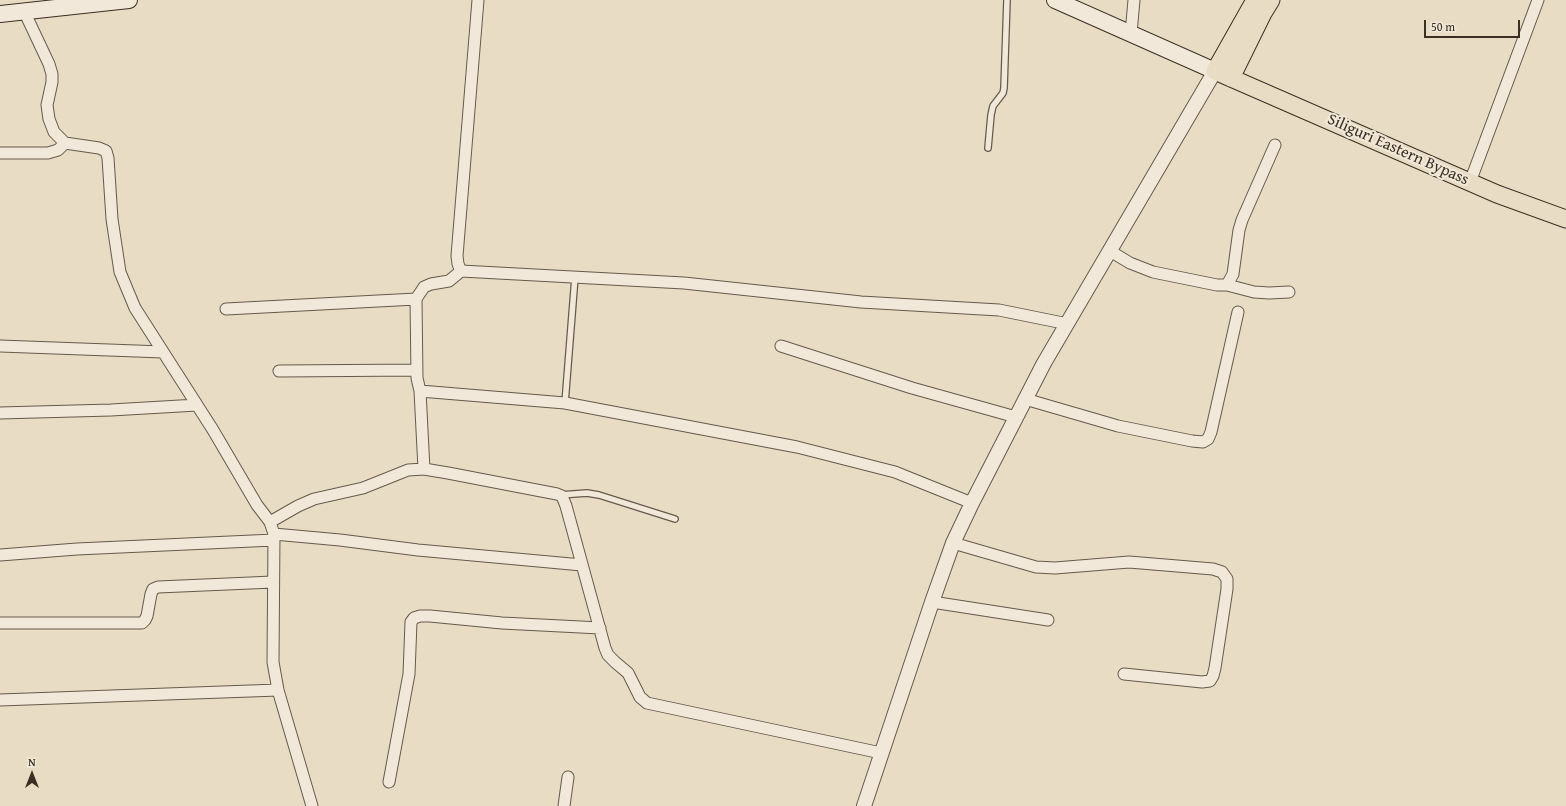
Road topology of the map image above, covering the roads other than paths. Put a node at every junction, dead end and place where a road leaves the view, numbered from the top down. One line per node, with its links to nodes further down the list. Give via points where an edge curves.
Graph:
1 (129, 0): 9 (main road)
2 (478, 0): 21 (street, via 457,256)
3 (1007, 0): 16 (lane, via 1004,88 990,115)
4 (1055, 0): 11 (main road)
5 (1134, 0): 11 (street)
6 (1255, 0): 12 (main road)
7 (1271, 0): 13 (main road)
8 (1538, 0): 18 (street)
9 (24, 11): 10 (main road); 14 (street, via 52,74 47,105 49,119 54,132)
10 (0, 14)
11 (1131, 34): 12 (main road)
12 (1215, 71): 13 (main road, Siliguri Eastern Bypass); 20 (street)
13 (1232, 78): 18 (main road, Siliguri Eastern Bypass)
14 (65, 143): 17 (street, via 58,150 48,153); 31 (street, via 106,151 120,272 135,308)
15 (1275, 145): 23 (street, via 1242,220 1233,274)
16 (988, 148)
17 (0, 153)
18 (1470, 182): 19 (main road, Siliguri Eastern Bypass)
19 (1566, 219)
20 (1110, 251): 23 (street, via 1130,263 1153,272); 28 (street)
21 (461, 271): 22 (street); 25 (street, via 449,281 424,287)
22 (575, 278): 28 (street, via 684,283 861,302 1000,310); 36 (lane)
23 (1227, 285): 24 (street, via 1254,292)
24 (1289, 292)
25 (416, 300): 26 (street); 32 (street)
26 (226, 309)
27 (1238, 312): 35 (street, via 1211,432 1208,439 1203,442 1118,426)
28 (1068, 324): 35 (street)
29 (0, 346): 31 (street)
30 (781, 346): 39 (street, via 912,388)
31 (163, 352): 37 (street)
32 (417, 370): 33 (street); 34 (street)
33 (279, 371)
34 (420, 391): 36 (street); 40 (street)
35 (1025, 399): 39 (street)
36 (565, 403): 42 (street, via 797,447 895,472)
37 (197, 405): 38 (street); 44 (street, via 257,505)
38 (0, 413)
39 (1016, 417): 42 (street)
40 (424, 469): 41 (street); 44 (street, via 408,470 363,488 314,499)
41 (559, 495): 43 (lane, via 599,495); 48 (street, via 566,506)
42 (972, 504): 46 (street)
43 (675, 519)
44 (270, 522): 45 (street)
45 (274, 537): 47 (street); 48 (street, via 340,540); 49 (street)
46 (953, 543): 50 (street); 54 (street, via 1036,567 1055,568 1129,562 1213,569 1222,572 1227,579 1228,589 1216,668 1210,681)
47 (0, 554)
48 (582, 565): 53 (street)
49 (273, 582): 52 (street, via 158,587 150,594 145,620 138,623); 55 (street, via 272,662)
50 (932, 602): 51 (street); 57 (street)
51 (1048, 620)
52 (0, 623)
53 (600, 628): 57 (street, via 608,655 628,673 640,697 647,703); 59 (street, via 430,616 414,618 411,622 409,674)
54 (1124, 674)
55 (278, 690): 56 (street); 60 (street)
56 (0, 700)
57 (881, 753): 62 (street)
58 (568, 777): 61 (street)
59 (389, 782)
60 (312, 806)
61 (564, 806)
62 (864, 806)

